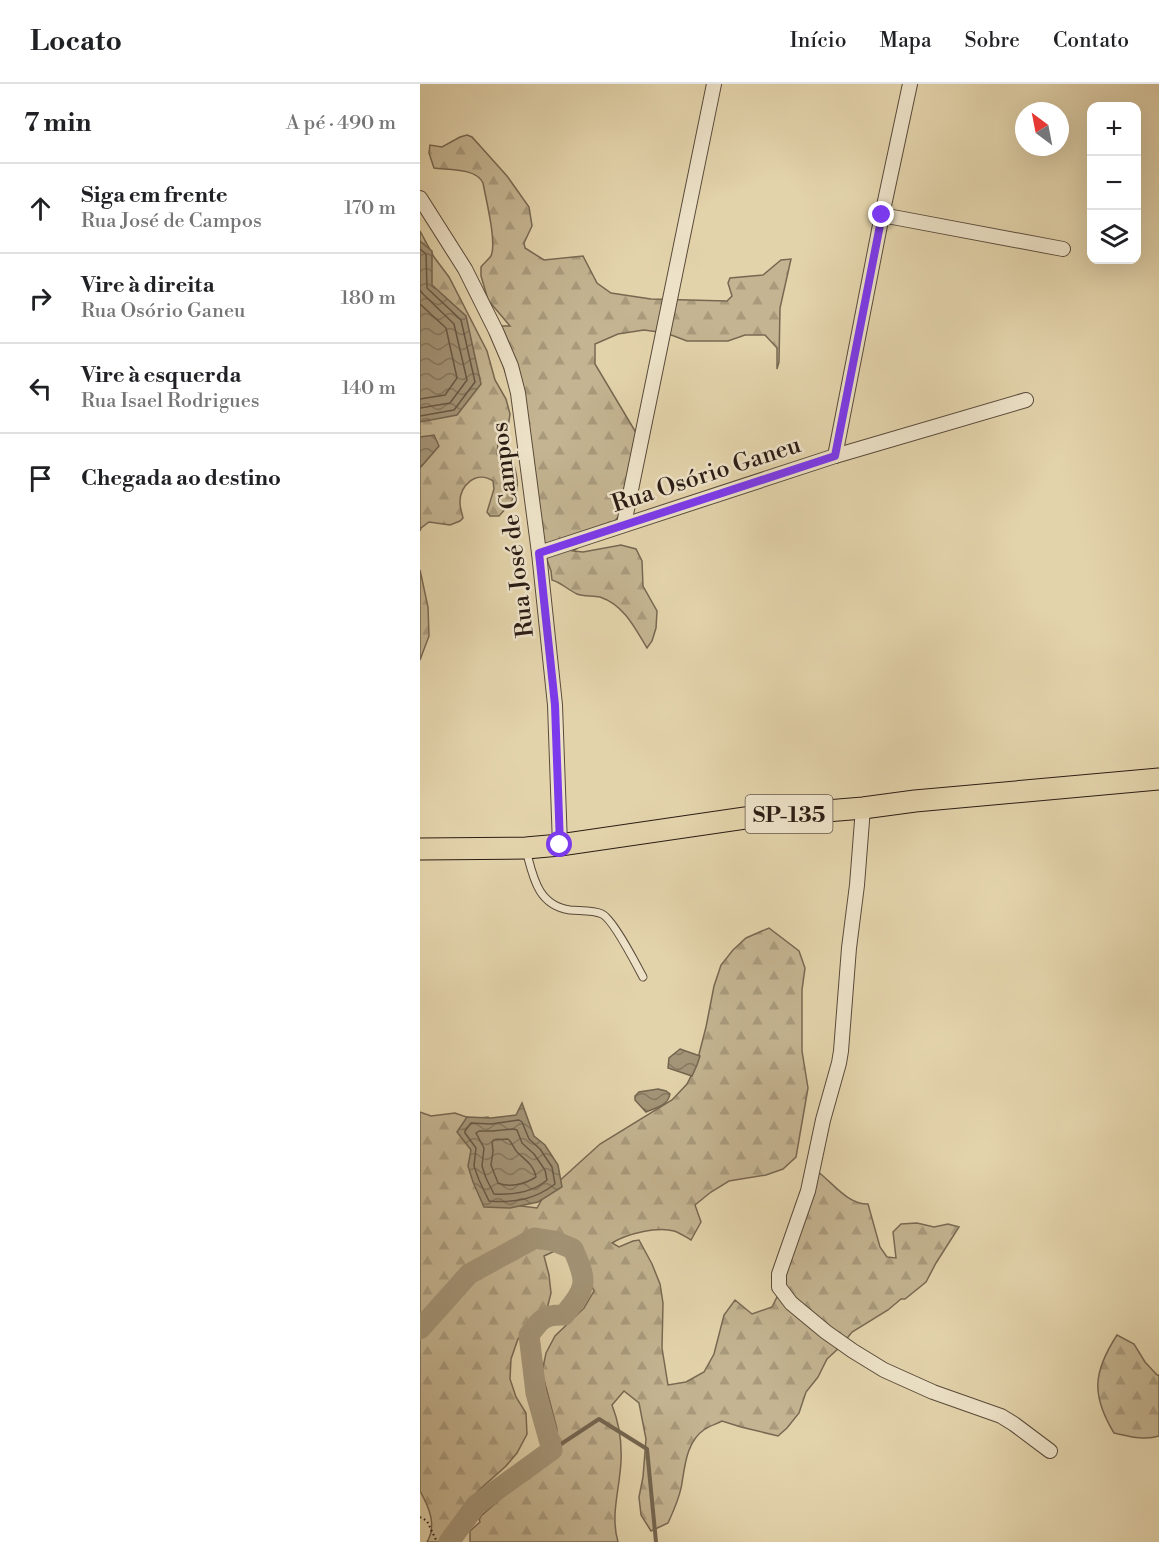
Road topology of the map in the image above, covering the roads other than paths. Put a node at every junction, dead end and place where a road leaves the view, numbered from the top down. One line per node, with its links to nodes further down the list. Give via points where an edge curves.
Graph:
1 (714, 84): 8 (street)
2 (910, 84): 4 (street)
3 (420, 198): 9 (street, Rua José de Campos, via 465,269 511,366)
4 (882, 215): 5 (street); 7 (street)
5 (1063, 249)
6 (1026, 400): 7 (street, Rua Osório Ganeu)
7 (835, 456): 8 (street, Rua Osório Ganeu)
8 (624, 524): 9 (street, Rua Osório Ganeu)
9 (539, 553): 12 (street, Rua José de Campos, via 555,705)
10 (1159, 779): 11 (main road, SP-135)
11 (863, 808): 12 (main road, SP-135, via 752,817); 16 (street, via 839,1063 811,1181 779,1274 779,1287 808,1318 870,1361 933,1392 1001,1416)
12 (560, 845): 13 (main road, SP-135)
13 (526, 848): 14 (main road, SP-135); 15 (lane, via 538,890 560,908 604,915)
14 (420, 849)
15 (643, 977)
16 (1050, 1450)

